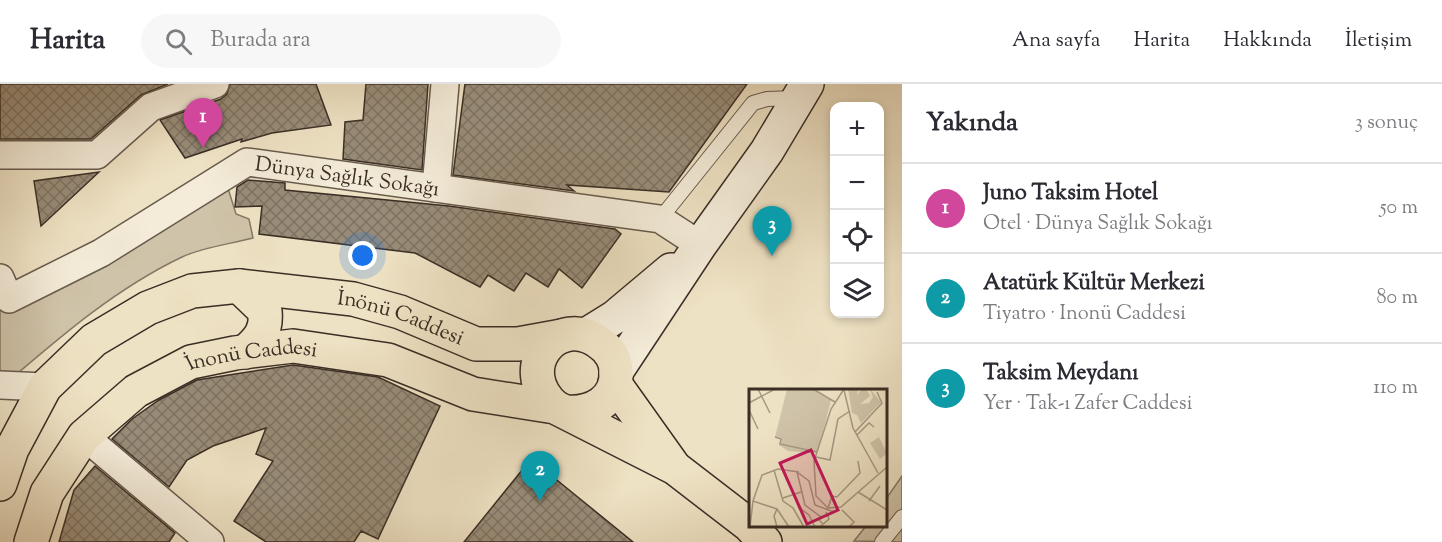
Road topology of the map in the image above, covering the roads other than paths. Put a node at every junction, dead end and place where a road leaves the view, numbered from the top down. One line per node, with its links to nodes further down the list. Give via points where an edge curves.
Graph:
1 (215, 84): 4 (street, via 151,107 97,155)
2 (445, 84): 5 (street)
3 (802, 91): 6 (lane, via 753,103); 7 (main road, via 767,151)
4 (0, 155)
5 (436, 188): 6 (street, Dünya Sağlık Sokağı); 8 (street, Dünya Sağlık Sokağı, via 247,162 100,253 9,299)
6 (660, 219): 7 (street, Dünya Sağlık Sokağı)
7 (700, 245): 10 (main road, via 615,317); 12 (main road)
8 (0, 278)
9 (238, 286): 10 (main road, İnönü Caddesi, via 353,299 400,312 476,344 518,344); 11 (main road, via 265,311 262,334); 14 (main road, İnönü Caddesi, via 192,291 148,308 94,340)
10 (574, 335): 12 (main road, via 607,348); 15 (main road, via 542,351 537,363 539,388)
11 (245, 352): 15 (main road, İnonü Caddesi, via 293,346 388,360 473,394); 16 (main road, İnonü Caddesi, via 191,362 136,391)
12 (616, 378): 15 (main road, via 601,404 590,411); 17 (main road)
13 (0, 385): 14 (street)
14 (45, 387): 18 (main road, İnönü Caddesi, via 12,449)
15 (560, 410): 17 (main road)
16 (84, 436): 22 (main road, İnonü Caddesi, via 47,493); 23 (street)
17 (675, 468): 20 (main road)
18 (0, 484)
19 (902, 517): 25 (lane)
20 (749, 525)
21 (751, 527): 24 (main road)
22 (31, 542)
23 (210, 542)
24 (765, 542)
25 (882, 542)

